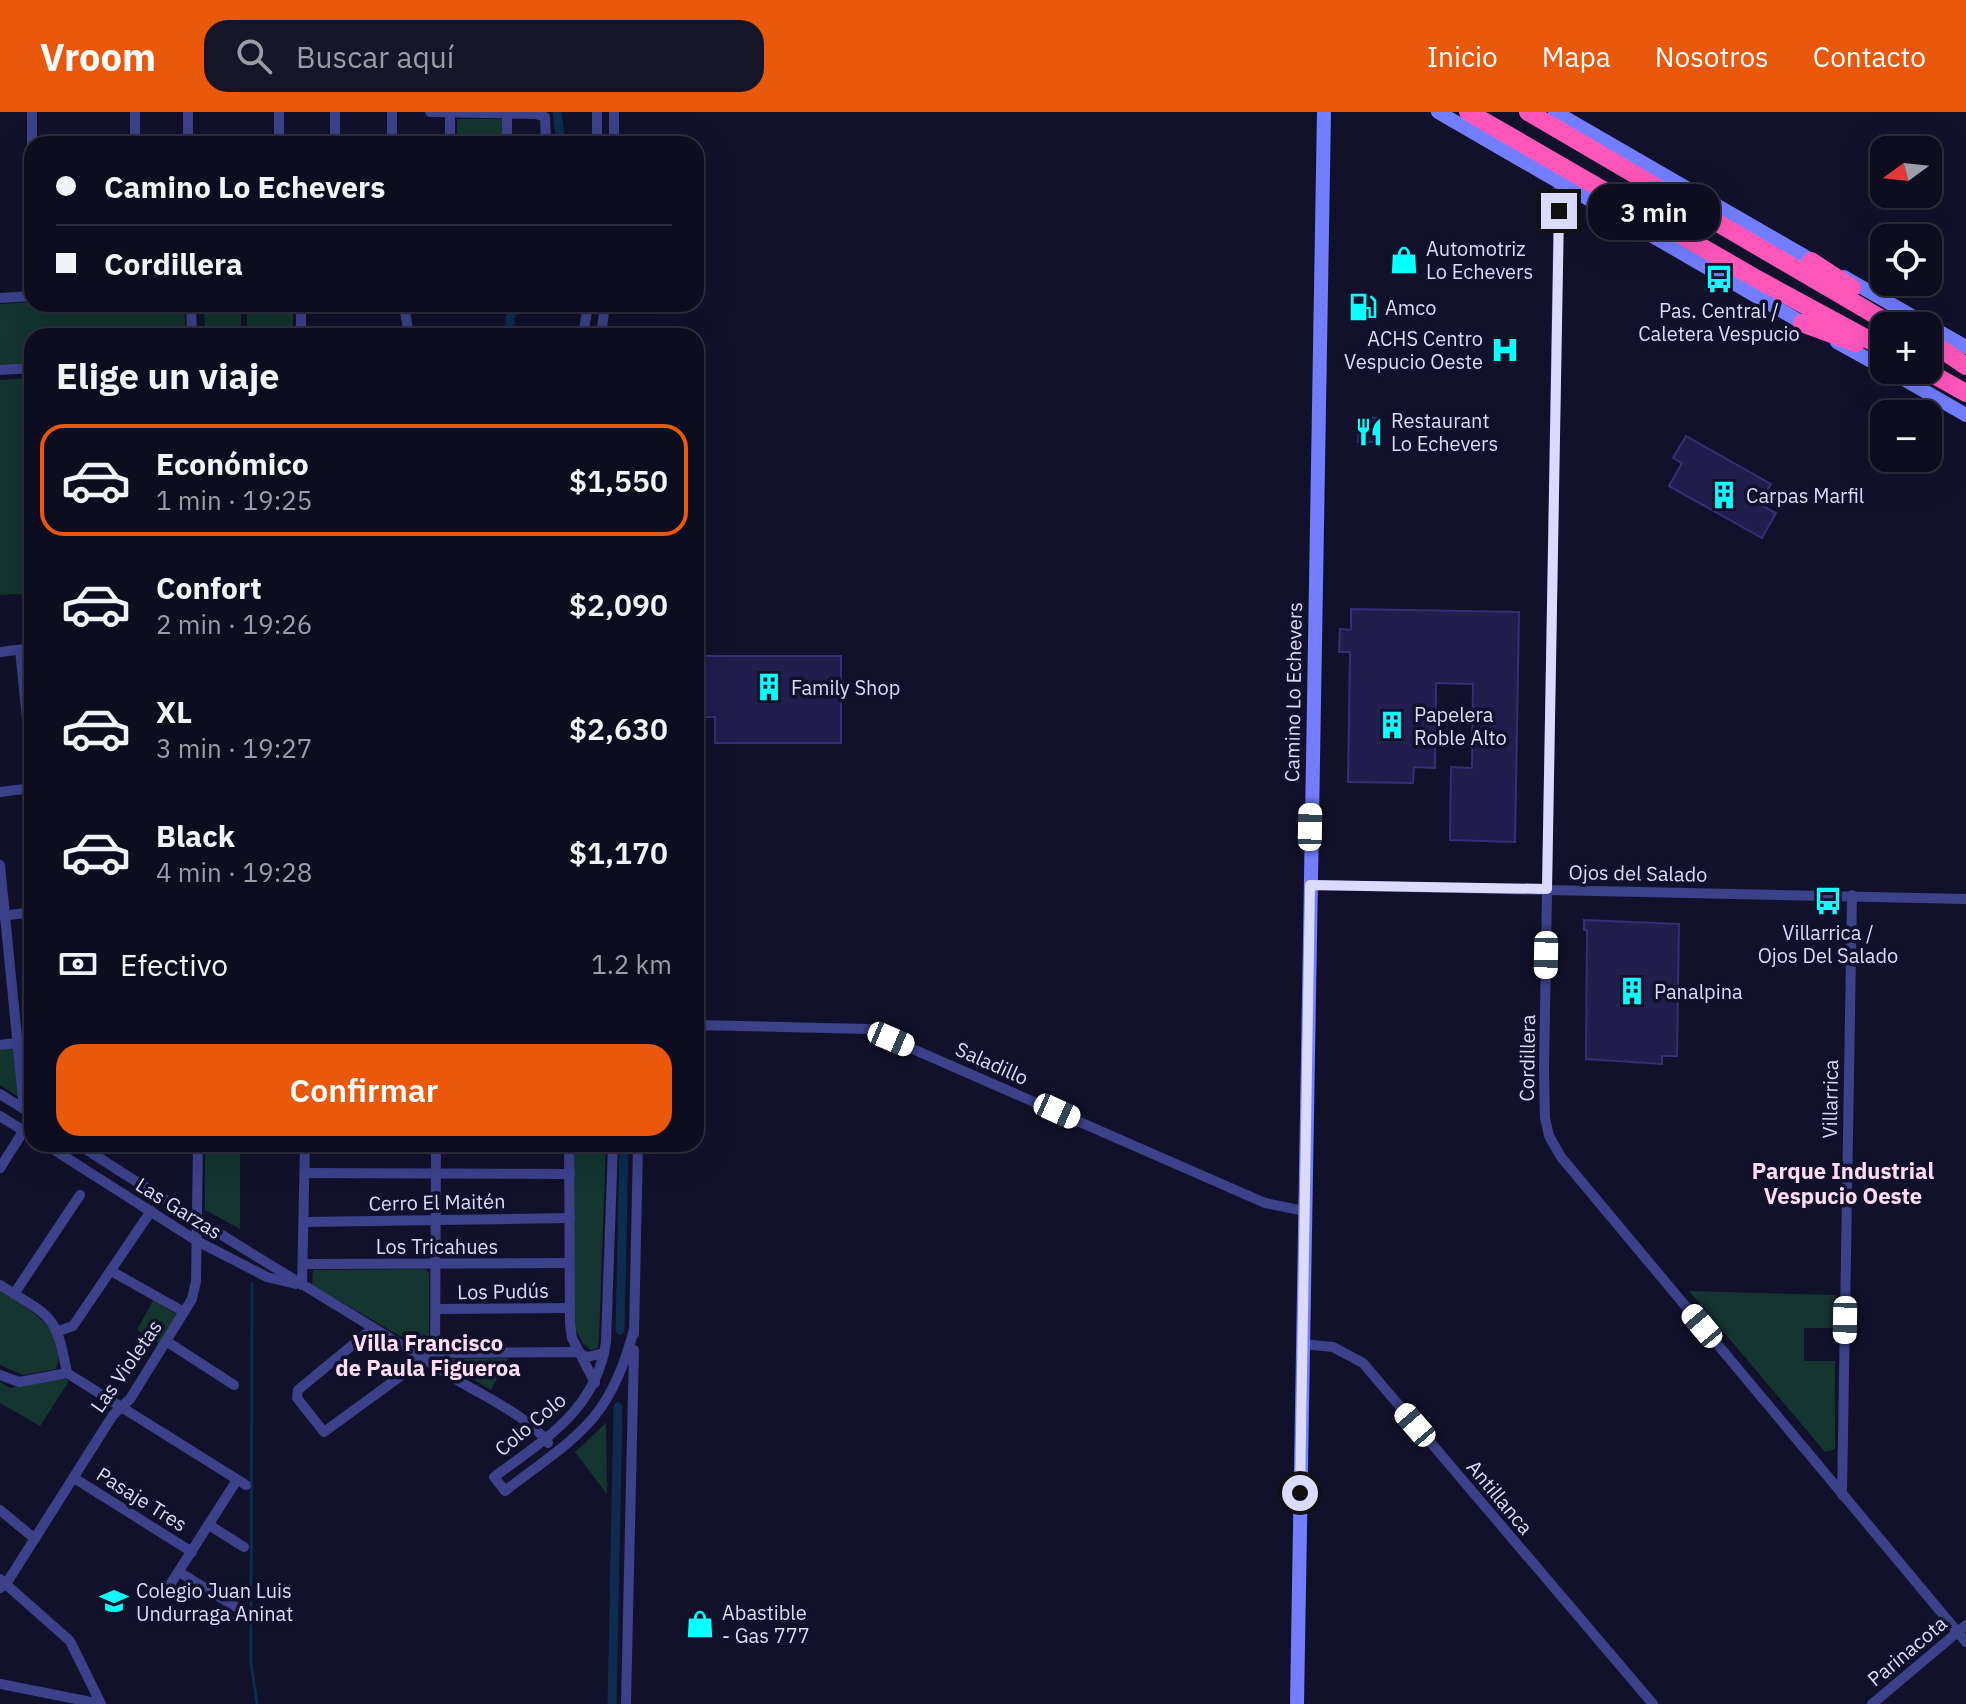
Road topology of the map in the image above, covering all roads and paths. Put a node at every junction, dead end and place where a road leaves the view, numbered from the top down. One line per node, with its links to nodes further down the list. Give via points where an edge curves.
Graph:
1 (32, 112): 17 (street)
2 (135, 112): 18 (street)
3 (188, 112): 19 (street)
4 (279, 112): 20 (street)
5 (335, 112): 21 (street)
6 (392, 112): 22 (street)
7 (430, 112): 8 (street)
8 (450, 112): 16 (street); 23 (street)
9 (597, 112): 26 (street)
10 (614, 112): 27 (street)
11 (1324, 112): 54 (main road, Camino Lo Echevers)
12 (1438, 112): 28 (main road)
13 (1468, 112): 35 (highway)
14 (1528, 112): 32 (highway)
15 (1555, 112): 29 (main road)
16 (507, 113): 24 (street); 25 (street, via 545,117)
17 (32, 136)
18 (135, 136)
19 (188, 136)
20 (279, 136)
21 (335, 136)
22 (392, 136)
23 (450, 136)
24 (507, 136)
25 (546, 136)
26 (597, 136)
27 (614, 136)
28 (1559, 181): 34 (main road); 55 (street, Cordillera)
29 (1811, 261): 33 (highway); 36 (main road)
30 (24, 296): 31 (street)
31 (0, 298)
32 (1870, 312)
33 (1886, 312)
34 (1802, 323): 37 (highway); 39 (main road)
35 (1870, 340)
36 (1966, 347)
37 (1870, 349)
38 (1942, 352): 40 (highway)
39 (1870, 360)
40 (1966, 367)
41 (24, 368): 42 (street)
42 (0, 370)
43 (1942, 380): 45 (highway)
44 (1912, 384): 46 (main road)
45 (1966, 393)
46 (1966, 415)
47 (24, 649): 48 (street)
48 (20, 650): 49 (street); 50 (street)
49 (0, 652)
50 (24, 689)
51 (24, 789): 52 (street)
52 (0, 792)
53 (0, 865): 59 (street)
54 (1310, 885): 55 (street, Ojos del Salado); 84 (main road, Camino Lo Echevers)
55 (1547, 889): 56 (street, Ojos del Salado); 120 (street, Cordillera, via 1544,1110 1553,1143)
56 (1852, 895): 57 (street, Ojos del Salado); 120 (street, Villarrica)
57 (1966, 899)
58 (24, 913): 59 (street)
59 (3, 916): 62 (street)
60 (704, 1025): 84 (street, Saladillo, via 867,1029 1265,1203)
61 (24, 1042): 62 (street)
62 (20, 1043): 63 (street); 64 (street)
63 (0, 1045)
64 (24, 1078)
65 (0, 1094): 66 (street)
66 (24, 1109)
67 (0, 1116): 68 (street)
68 (24, 1131)
69 (24, 1138): 78 (street)
70 (58, 1152): 83 (street, Las Garzas)
71 (90, 1152): 87 (street, Las Garzas)
72 (198, 1152): 87 (street, Las Violetas)
73 (305, 1152): 79 (street)
74 (436, 1152): 81 (street)
75 (569, 1152): 80 (street)
76 (613, 1152): 107 (street, Colo Colo)
77 (638, 1152): 101 (street, Colo Colo)
78 (0, 1168)
79 (305, 1173): 81 (street); 88 (street)
80 (570, 1174): 81 (street); 85 (street)
81 (436, 1175): 86 (street)
82 (80, 1195): 96 (street)
83 (151, 1211): 89 (street, Las Garzas); 93 (street)
84 (1305, 1211): 104 (main road, Camino Lo Echevers)
85 (570, 1218): 86 (street, Cerro El Maitén); 90 (street)
86 (436, 1220): 88 (street, Cerro El Maitén); 92 (street)
87 (197, 1222): 89 (street, Las Violetas); 95 (street, Las Garzas)
88 (305, 1222): 91 (street)
89 (197, 1241): 95 (street, Las Garzas, via 267,1277); 99 (street, Las Violetas, via 195,1287)
90 (569, 1263): 92 (street, Los Tricahues); 97 (street)
91 (305, 1264): 92 (street, Los Tricahues); 95 (street)
92 (436, 1264): 98 (street)
93 (111, 1271): 99 (street); 102 (street, via 73,1326)
94 (0, 1285): 96 (street)
95 (302, 1285): 100 (street, Las Garzas)
96 (14, 1294): 102 (street, via 48,1316)
97 (569, 1308): 98 (street, Los Pudús); 106 (street)
98 (437, 1309): 105 (street)
99 (184, 1312): 103 (street, Las Violetas)
100 (373, 1328): 108 (street, Las Garzas); 108 (street, via 298,1390 297,1398 321,1431 327,1432)
101 (634, 1329): 114 (street, Colo Colo); 115 (street, Colo Colo)
102 (59, 1331): 110 (street)
103 (166, 1341): 113 (street); 116 (street, Las Violetas)
104 (1303, 1344): 135 (main road, Camino Lo Echevers); 136 (street, Antillanca, via 1333,1347 1363,1363)
105 (436, 1348): 106 (street); 108 (street); 109 (street)
106 (578, 1352): 107 (street, via 587,1357); 112 (street)
107 (604, 1353): 112 (street, Colo Colo)
108 (424, 1359): 109 (street, Las Garzas)
109 (435, 1366): 117 (street, Las Garzas)
110 (67, 1373): 111 (street, via 19,1382); 116 (street)
111 (0, 1375)
112 (595, 1383): 117 (street, Colo Colo, via 573,1415)
113 (234, 1385)
114 (611, 1396): 115 (street); 118 (street, Colo Colo, via 590,1424)
115 (633, 1400): 134 (street, Colo Colo)
116 (121, 1407): 119 (street, Las Violetas); 122 (street, via 242,1482)
117 (545, 1439): 118 (street, Las Garzas); 118 (street, Colo Colo, via 494,1477 505,1491)
118 (554, 1453)
119 (74, 1478): 123 (street, Las Violetas); 125 (street, Pasaje Tres)
120 (1842, 1495): 130 (street, Cordillera)
121 (0, 1510): 123 (street)
122 (209, 1525): 124 (street); 125 (street)
123 (35, 1539): 127 (street, Las Violetas)
124 (244, 1547)
125 (192, 1552): 126 (street)
126 (179, 1572): 128 (street); 129 (street)
127 (2, 1583): 133 (street, via 70,1641)
128 (166, 1591)
129 (236, 1607)
130 (1962, 1628): 131 (street, Cordillera); 137 (street, Parinacota)
131 (1966, 1642)
132 (0, 1684): 133 (street)
133 (101, 1704)
134 (626, 1704)
135 (1297, 1704)
136 (1653, 1704)
137 (1872, 1704)

